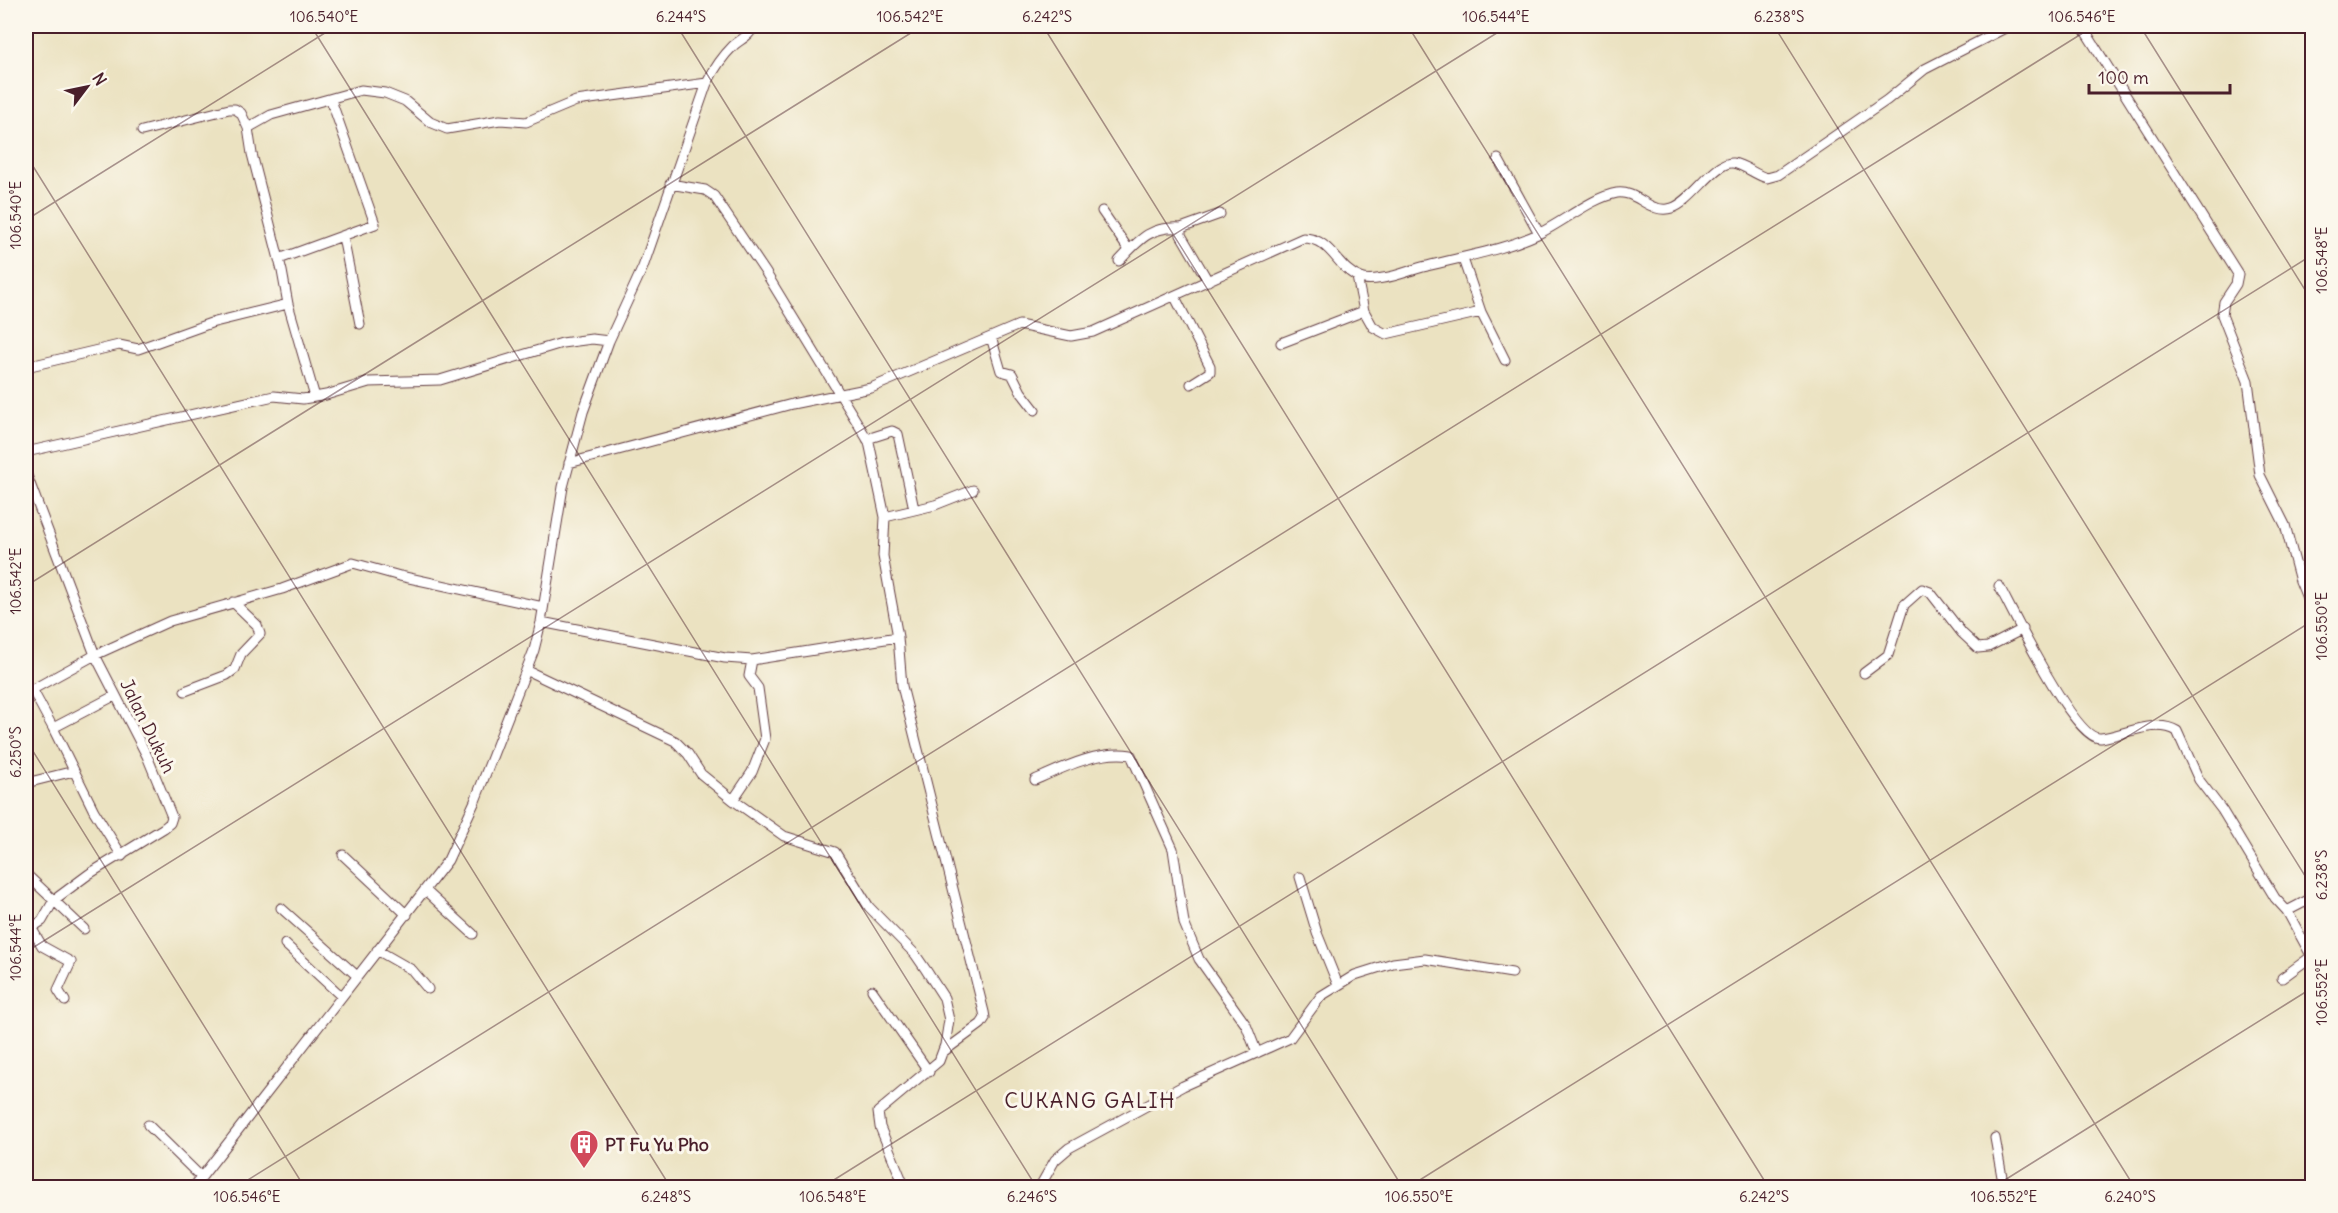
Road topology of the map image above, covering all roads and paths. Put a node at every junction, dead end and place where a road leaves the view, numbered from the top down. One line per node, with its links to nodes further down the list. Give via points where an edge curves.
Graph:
1 (754, 26): 4 (street, via 722,58)
2 (2009, 26): 13 (street, via 1925,69 1887,100 1772,178 1731,163 1673,208 1661,210 1618,193)
3 (2082, 26): 45 (street, via 2238,274 2222,315 2248,381 2260,475 2284,525)
4 (707, 83): 5 (street, via 576,102 526,122 500,120 460,129 440,127 405,101 385,93 361,90); 9 (street)
5 (331, 100): 6 (street, via 271,116); 14 (street, via 376,222)
6 (248, 128): 7 (street, via 242,113 229,109); 16 (street)
7 (142, 131)
8 (1498, 159): 13 (street)
9 (670, 184): 27 (street, via 643,267); 32 (street, via 705,190 714,196 766,273)
10 (1102, 211): 15 (street)
11 (1220, 214): 12 (street)
12 (1181, 228): 15 (street, via 1160,228); 20 (street, via 1181,235)
13 (1539, 233): 17 (street)
14 (343, 237): 16 (street); 25 (street)
15 (1129, 250): 18 (street)
16 (279, 259): 22 (street)
17 (1463, 259): 19 (street, via 1385,278); 24 (street)
18 (1119, 261)
19 (1358, 277): 20 (street, via 1320,242 1303,238); 23 (street)
20 (1208, 281): 21 (street)
21 (1175, 297): 26 (street, via 1080,336 1026,325); 31 (street, via 1210,366 1210,372)
22 (288, 304): 30 (street, via 211,323 138,349 119,345); 33 (street)
23 (1364, 311): 24 (street, via 1373,327 1386,334); 28 (street)
24 (1481, 312): 29 (street)
25 (360, 324)
26 (991, 337): 32 (street, via 928,366); 34 (street, via 1001,371 1012,374)
27 (609, 341): 33 (street, via 562,343 440,380 369,382); 37 (street)
28 (1281, 343)
29 (1505, 360)
30 (26, 368)
31 (1191, 384)
32 (839, 396): 35 (street); 37 (street)
33 (315, 397): 36 (street, via 274,396)
34 (1035, 410)
35 (867, 439): 40 (street, via 892,431 898,434); 41 (street)
36 (26, 452)
37 (569, 463): 44 (street)
38 (26, 473): 49 (street, Jalan Dukuh)
39 (973, 490): 40 (street)
40 (914, 509): 41 (street)
41 (885, 517): 48 (street, via 883,556)
42 (1999, 586): 47 (street)
43 (233, 602): 44 (street, via 353,563); 49 (street, via 170,621); 54 (street, via 261,634 227,675)
44 (543, 607): 46 (street)
45 (2313, 610)
46 (541, 622): 50 (street); 51 (street)
47 (2022, 629): 52 (street, via 1988,647 1978,648 1930,591 1922,590 1904,604 1888,655); 69 (street, via 2056,691 2088,734 2102,738 2165,726 2177,731 2199,780)
48 (898, 637): 50 (street); 85 (street, via 902,686 984,1012 981,1024)
49 (95, 655): 53 (street); 55 (street, Jalan Dukuh)
50 (752, 660): 60 (street, via 749,676 760,694 765,739 752,772)
51 (526, 670): 60 (street, via 675,741 701,774); 65 (street, via 475,801 448,860)
52 (1864, 673)
53 (29, 691): 56 (street)
54 (185, 691)
55 (114, 696): 56 (street); 62 (street, Jalan Dukuh, via 147,756 172,817 164,828)
56 (53, 728): 57 (street)
57 (74, 771): 59 (street); 62 (street)
58 (1035, 780): 86 (street, via 1113,752 1131,755 1173,849 1184,923 1199,959 1246,1024)
59 (26, 783)
60 (733, 800): 85 (street, via 784,836 835,852 869,907 915,954 944,998 949,1020)
61 (344, 855): 70 (street)
62 (122, 856): 67 (street, Jalan Dukuh)
63 (26, 874): 67 (street)
64 (1300, 877): 80 (street)
65 (426, 891): 70 (street); 73 (street)
66 (2313, 898): 69 (street)
67 (54, 900): 71 (street); 72 (street, Jalan Dukuh, via 42,921)
68 (281, 908): 78 (street)
69 (2287, 911): 76 (street)
70 (407, 915): 75 (street)
71 (84, 928)
72 (29, 930): 84 (street, via 42,946 71,962 58,990)
73 (473, 934)
74 (285, 944): 83 (street)
75 (377, 950): 78 (street); 81 (street, via 412,970)
76 (2312, 956): 79 (street)
77 (1512, 973): 80 (street, via 1409,960 1366,970)
78 (356, 975): 83 (street)
79 (2282, 978)
80 (1338, 985): 86 (street, via 1320,996 1294,1035)
81 (428, 989)
82 (872, 990): 87 (street)
83 (340, 995): 90 (street)
84 (65, 1001)
85 (943, 1052): 87 (street)
86 (1257, 1053): 93 (street, via 1184,1086 1069,1148 1055,1160)
87 (929, 1072): 92 (street, via 878,1112 880,1127)
88 (148, 1125): 90 (street)
89 (1995, 1138): 94 (street)
90 (201, 1177): 91 (street)
91 (192, 1188)
92 (905, 1188)
93 (1040, 1188)
94 (2004, 1188)

